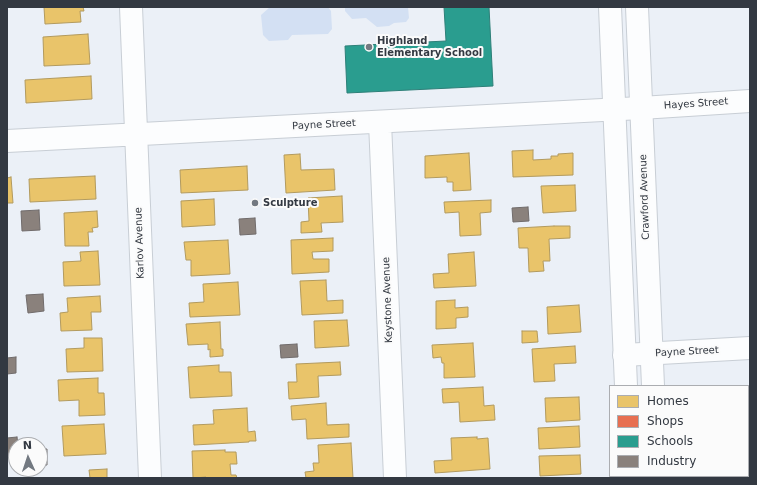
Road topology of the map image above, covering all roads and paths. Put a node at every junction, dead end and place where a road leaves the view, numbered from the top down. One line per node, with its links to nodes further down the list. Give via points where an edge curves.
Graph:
1 (131, 7): 8 (street, Karlov Avenue)
2 (610, 7): 6 (street)
3 (637, 7): 5 (street, Crawford Avenue)
4 (750, 100): 5 (street, Hayes Street)
5 (641, 108): 6 (street, Payne Street); 11 (street, Crawford Avenue)
6 (614, 110): 7 (street, Payne Street); 12 (street)
7 (380, 122): 8 (street, Payne Street); 16 (street, Keystone Avenue)
8 (136, 135): 9 (street, Payne Street); 15 (street, Karlov Avenue)
9 (7, 141)
10 (750, 348): 11 (street, Payne Street)
11 (652, 353): 12 (street, Payne Street); 14 (street, Crawford Avenue)
12 (624, 355): 13 (street)
13 (626, 385)
14 (653, 385)
15 (150, 478)
16 (395, 478)

